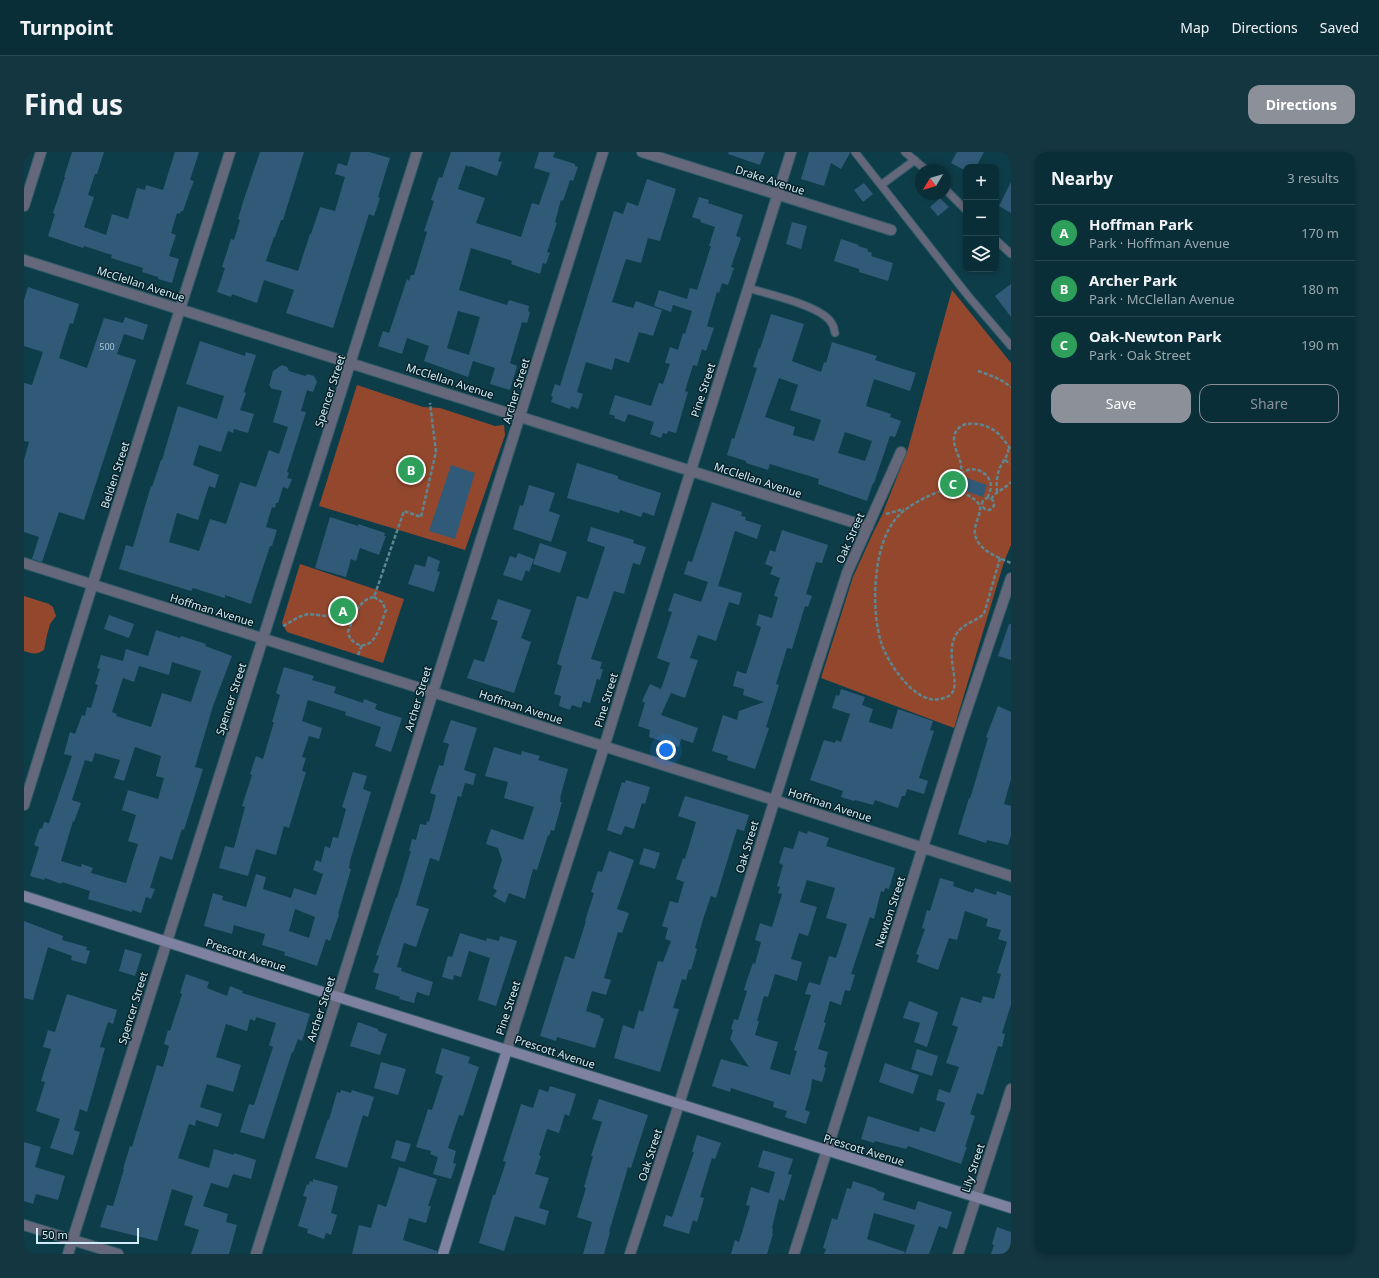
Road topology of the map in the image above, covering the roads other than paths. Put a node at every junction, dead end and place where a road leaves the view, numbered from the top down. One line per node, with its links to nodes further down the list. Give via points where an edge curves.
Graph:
1 (41, 152): 14 (street)
2 (230, 152): 21 (street, Belden Street)
3 (417, 152): 24 (street, Spencer Street)
4 (604, 152): 25 (street, Archer Street)
5 (642, 152): 12 (street, Drake Avenue)
6 (791, 152): 12 (street, Pine Street)
7 (855, 152): 11 (lane)
8 (905, 152): 9 (lane)
9 (915, 160): 10 (lane); 11 (lane)
10 (919, 164)
11 (881, 185): 23 (lane)
12 (777, 195): 16 (street, Drake Avenue); 20 (street, Pine Street)
13 (951, 195): 15 (lane)
14 (24, 206)
15 (963, 207)
16 (891, 230)
17 (999, 243): 18 (lane)
18 (1011, 254)
19 (24, 260): 21 (street, McClellan Avenue)
20 (748, 288): 22 (lane, via 807,306 823,314 832,323); 27 (street, Pine Street)
21 (180, 309): 24 (street, McClellan Avenue); 31 (street, Belden Street)
22 (835, 333)
23 (1011, 346)
24 (352, 362): 25 (street, McClellan Avenue); 32 (street, Spencer Street)
25 (521, 417): 27 (street, McClellan Avenue); 33 (street, Archer Street)
26 (901, 452): 28 (street, Oak Street)
27 (690, 471): 28 (street, McClellan Avenue); 34 (street, Pine Street)
28 (868, 527): 35 (street, Oak Street, via 847,572)
29 (24, 563): 31 (street, Hoffman Avenue)
30 (1011, 578): 37 (street, Newton Street)
31 (92, 585): 32 (street, Hoffman Avenue); 36 (street, Belden Street)
32 (263, 638): 33 (street, Hoffman Avenue); 40 (street, Spencer Street)
33 (433, 692): 34 (street, Hoffman Avenue); 41 (street, Archer Street)
34 (604, 746): 35 (street, Hoffman Avenue); 42 (street, Pine Street)
35 (774, 800): 37 (street, Hoffman Avenue); 44 (street, Oak Street)
36 (24, 805)
37 (924, 848): 38 (street, Hoffman Avenue); 45 (street, Newton Street)
38 (1011, 876)
39 (24, 896): 40 (street, Prescott Avenue)
40 (167, 942): 41 (street, Prescott Avenue); 49 (street, Spencer Street)
41 (338, 997): 42 (street, Prescott Avenue); 52 (street, Archer Street)
42 (507, 1050): 44 (street, Prescott Avenue); 53 (street, Pine Street)
43 (1011, 1089): 46 (street, Lily Street)
44 (679, 1104): 45 (street, Prescott Avenue); 54 (street, Oak Street)
45 (826, 1150): 46 (street, Prescott Avenue); 55 (street, Newton Street)
46 (976, 1197): 47 (street, Prescott Avenue); 56 (street, Lily Street)
47 (1011, 1208)
48 (24, 1225): 49 (street)
49 (73, 1240): 50 (street, Spencer Street); 51 (street)
50 (68, 1254)
51 (118, 1254)
52 (256, 1254)
53 (442, 1254)
54 (630, 1254)
55 (794, 1254)
56 (958, 1254)

